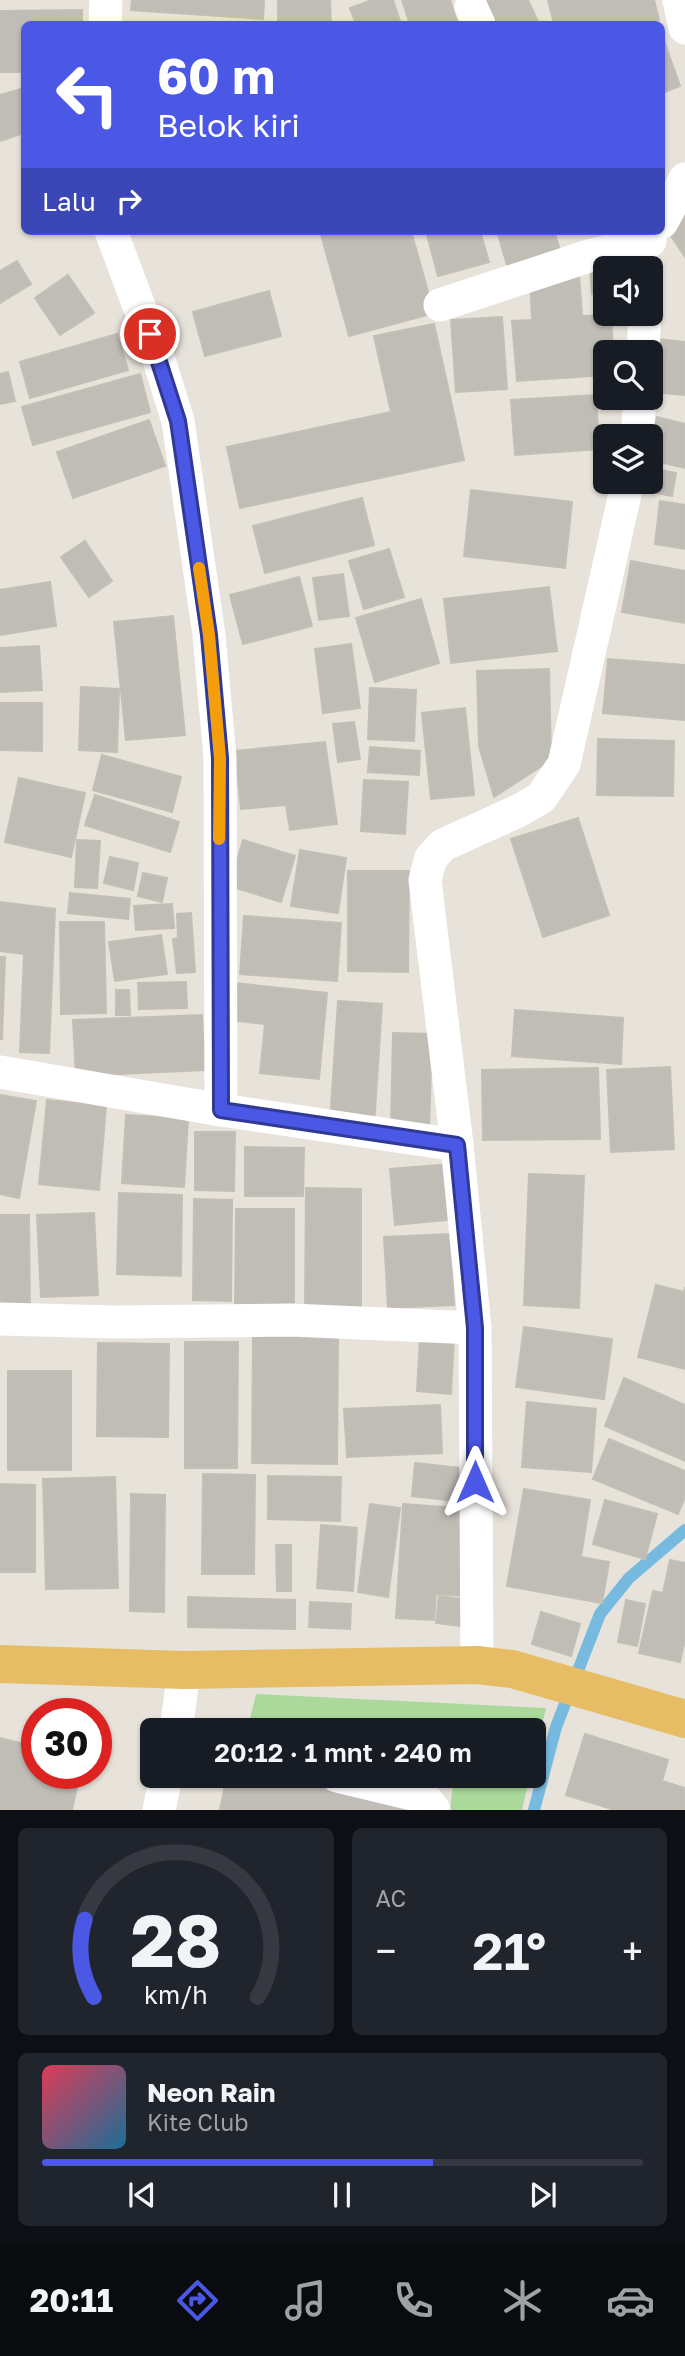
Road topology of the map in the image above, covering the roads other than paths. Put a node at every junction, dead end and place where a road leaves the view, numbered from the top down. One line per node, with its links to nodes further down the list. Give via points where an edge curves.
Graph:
1 (106, 0): 3 (street)
2 (679, 0): 4 (street)
3 (105, 21)
4 (685, 28)
5 (685, 179): 6 (street)
6 (665, 218)
7 (113, 235): 13 (street, via 178,421 209,635 220,758)
8 (654, 240): 9 (street)
9 (586, 243): 10 (street)
10 (440, 305)
11 (625, 494): 14 (street, via 564,764 541,798 443,845 431,858 425,880)
12 (0, 1072): 13 (street)
13 (221, 1110): 14 (street)
14 (457, 1145): 16 (street)
15 (0, 1319): 16 (street, via 291,1320)
16 (475, 1328): 18 (street)
17 (0, 1664): 19 (highway)
18 (495, 1667): 19 (highway); 21 (highway)
19 (184, 1670): 20 (street)
20 (178, 1718)
21 (685, 1719)
22 (164, 1788): 24 (street)
23 (387, 1788): 25 (street, via 416,1795)
24 (159, 1810)
25 (434, 1810)

